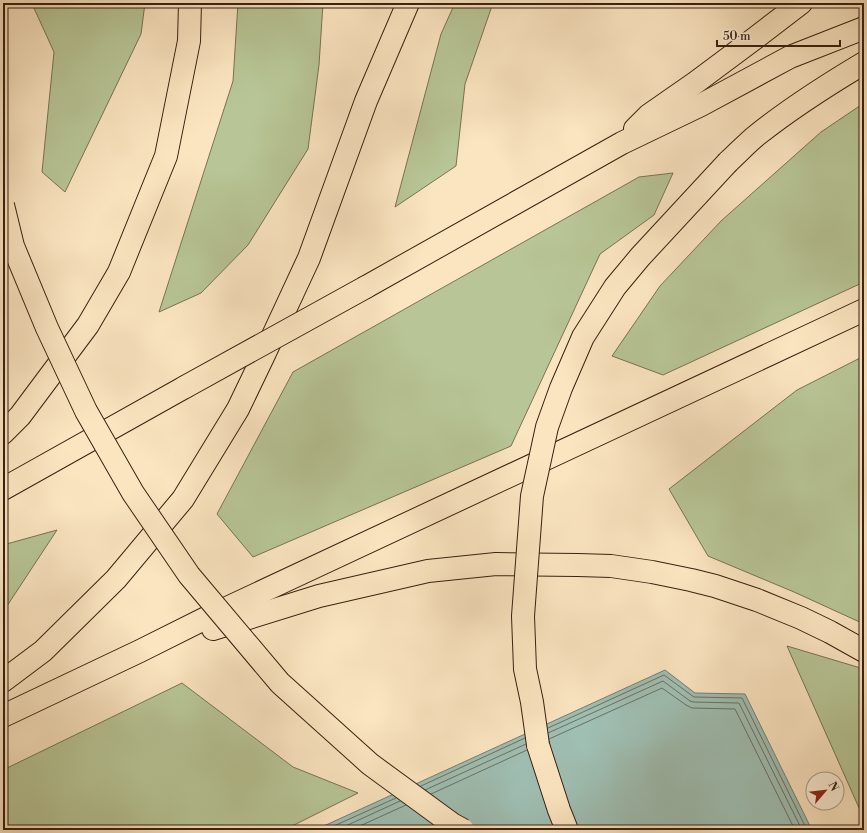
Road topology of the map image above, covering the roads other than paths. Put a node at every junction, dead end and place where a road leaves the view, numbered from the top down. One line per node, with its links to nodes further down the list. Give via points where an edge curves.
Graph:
1 (190, 3): 9 (highway, via 189,41 166,156 119,272 88,325 20,416)
2 (408, 3): 13 (highway, via 366,100 308,258 238,409 183,499 116,579 43,651)
3 (801, 3): 6 (highway, via 649,115)
4 (864, 28): 6 (highway, via 790,57 701,105)
5 (864, 62): 16 (highway, bridge, via 785,114 728,162 615,287 583,337 561,388 547,427 532,496 523,616 525,669 538,744)
6 (622, 143): 10 (highway, bridge)
7 (3, 205): 15 (highway, bridge, via 13,246 47,328 86,411 134,493 189,575 280,683 370,764)
8 (864, 310): 11 (highway)
9 (3, 433)
10 (3, 490)
11 (140, 651): 12 (highway, via 319,596 428,571 496,564 611,566 691,580 757,600 801,618); 14 (highway)
12 (864, 651)
13 (3, 681)
14 (3, 716)
15 (463, 830)
16 (567, 830)

